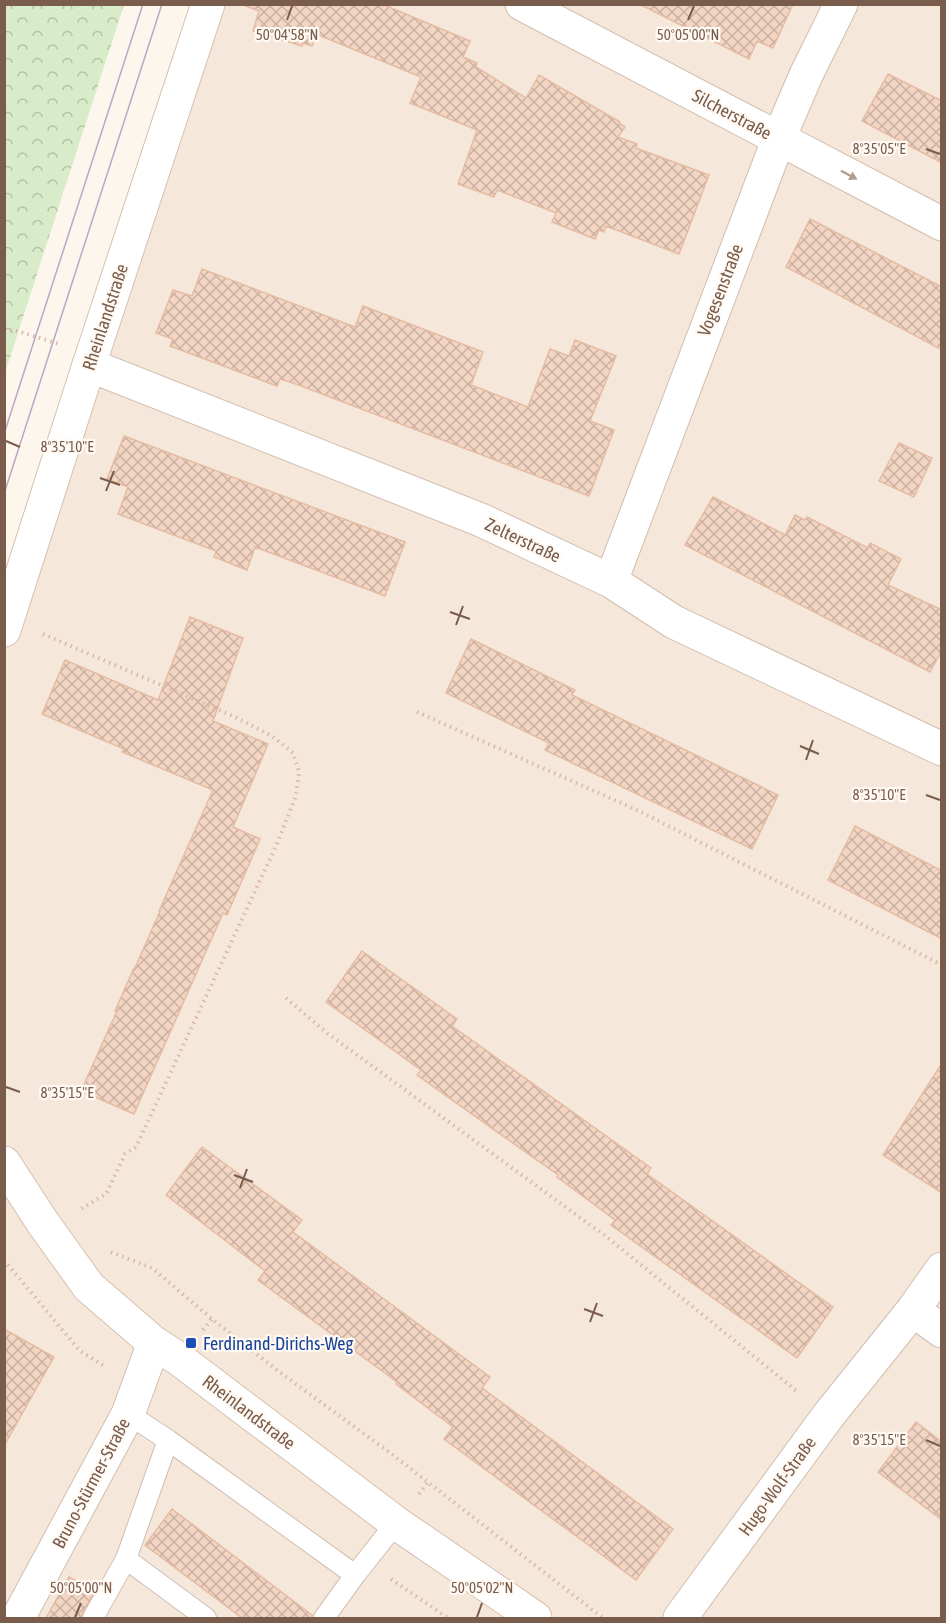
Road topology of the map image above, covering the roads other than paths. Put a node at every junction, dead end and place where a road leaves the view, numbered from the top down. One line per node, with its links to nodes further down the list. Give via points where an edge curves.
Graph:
1 (208, 4): 6 (street, Rheinlandstraße)
2 (522, 4): 4 (street, Silcherstraße)
3 (841, 4): 4 (street, Vogesenstraße)
4 (778, 138): 5 (street, Silcherstraße, one-way to 5); 7 (street, Vogesenstraße)
5 (942, 224)
6 (89, 365): 7 (street, Zelterstraße, via 481,520); 8 (street, Rheinlandstraße)
7 (611, 581): 9 (street, Zelterstraße, via 674,622)
8 (6, 624)
9 (942, 749)
10 (4, 1163): 14 (street, Rheinlandstraße, via 89,1287)
11 (942, 1269): 12 (street, Hugo-Wolf-Straße)
12 (913, 1310): 13 (street); 25 (street, Hugo-Wolf-Straße, via 828,1416)
13 (942, 1331)
14 (154, 1343): 15 (street, Bruno-Stürmer-Straße); 17 (street, Rheinlandstraße)
15 (133, 1401): 16 (lane); 20 (street, Bruno-Stürmer-Straße)
16 (168, 1440): 18 (lane); 19 (lane)
17 (396, 1523): 19 (lane); 24 (street, Rheinlandstraße)
18 (126, 1559): 21 (lane); 22 (lane)
19 (355, 1575): 23 (lane)
20 (18, 1618)
21 (93, 1618)
22 (206, 1618)
23 (324, 1618)
24 (535, 1618)
25 (680, 1618)

